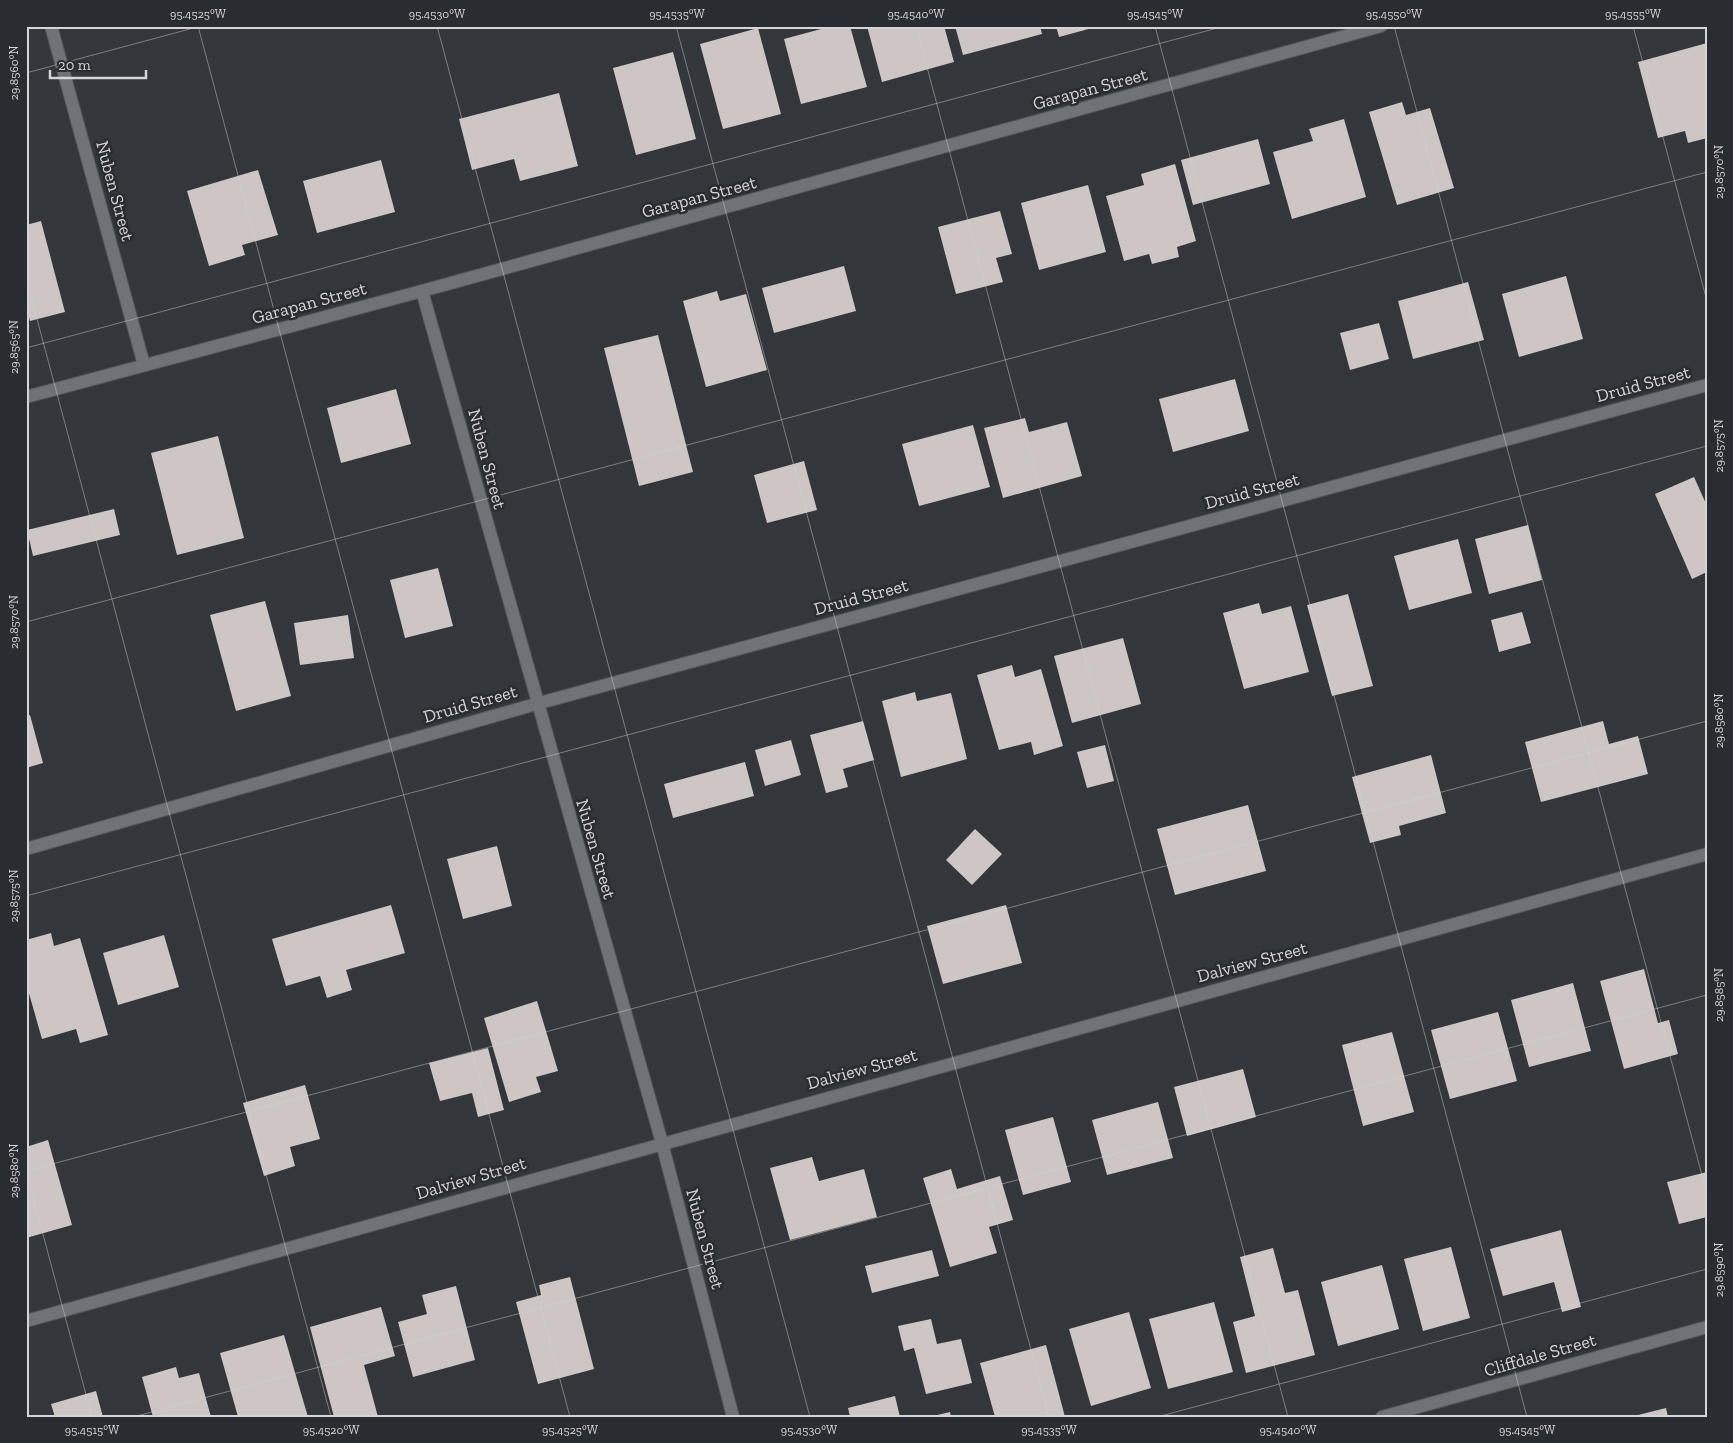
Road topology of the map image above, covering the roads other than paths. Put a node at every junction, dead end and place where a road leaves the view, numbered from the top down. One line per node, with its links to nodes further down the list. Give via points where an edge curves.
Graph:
1 (51, 26): 4 (street, Nuben Street)
2 (1381, 26): 3 (street, Garapan Street)
3 (422, 292): 4 (street, Garapan Street); 7 (street, Nuben Street)
4 (144, 365): 6 (street, Garapan Street)
5 (1707, 385): 7 (street, Druid Street)
6 (26, 397)
7 (536, 704): 8 (street, Druid Street); 10 (street, Nuben Street)
8 (26, 849)
9 (1707, 854): 10 (street, Dalview Street)
10 (662, 1143): 11 (street, Dalview Street); 13 (street, Nuben Street)
11 (26, 1320)
12 (1707, 1327): 14 (street, Cliffdale Street)
13 (733, 1417)
14 (1382, 1417)

